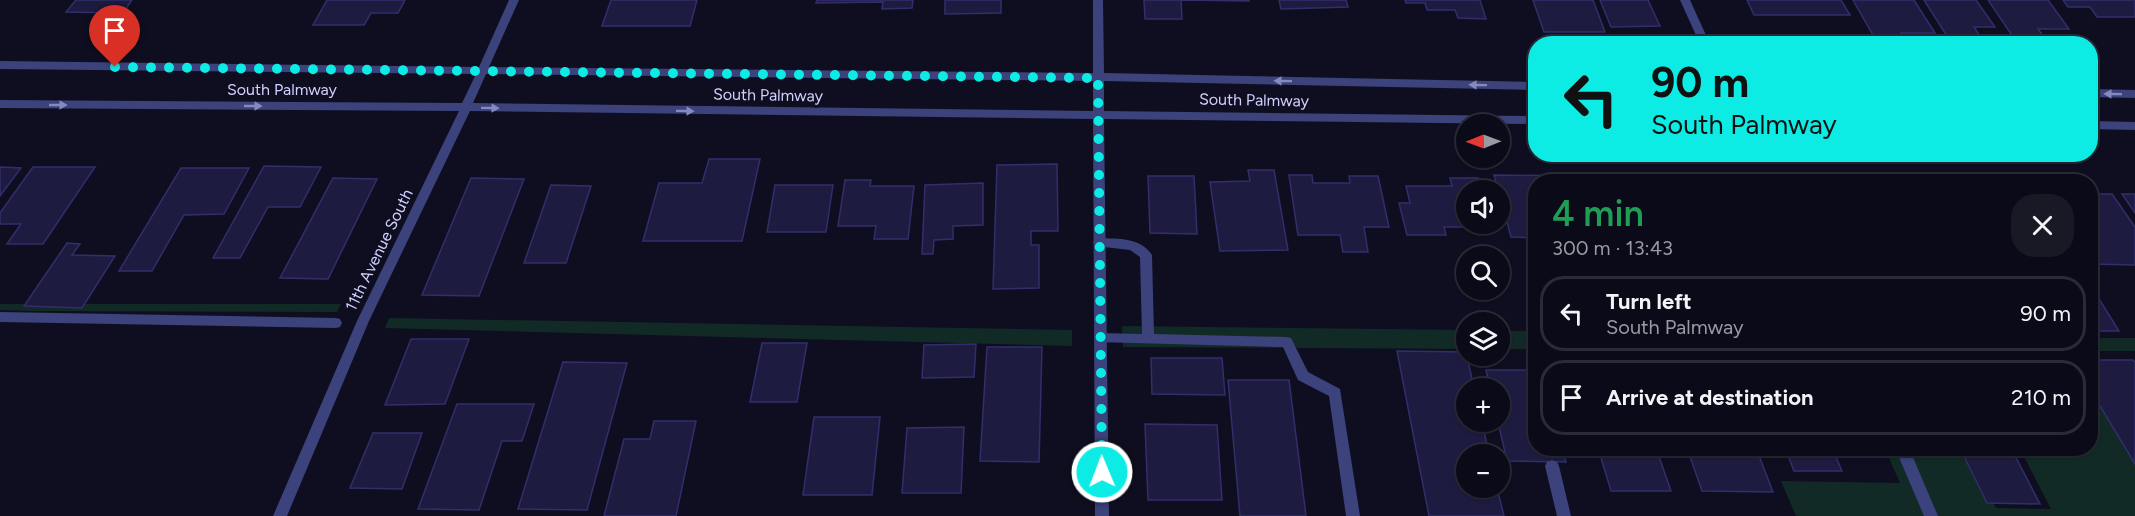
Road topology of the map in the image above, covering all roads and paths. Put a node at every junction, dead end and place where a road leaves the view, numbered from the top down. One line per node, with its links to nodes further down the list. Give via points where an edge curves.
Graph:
1 (514, 0): 6 (street, 11th Avenue South)
2 (1098, 0): 7 (street)
3 (1685, 0): 4 (street)
4 (1701, 36)
5 (0, 65): 6 (street, South Palmway)
6 (482, 71): 7 (street, South Palmway); 12 (street, 11th Avenue South)
7 (1098, 78): 8 (street, South Palmway, one-way to 7); 13 (street)
8 (1528, 86)
9 (2098, 93): 10 (street, one-way to 9)
10 (2135, 94)
11 (0, 104): 12 (street, South Palmway, one-way to 12)
12 (466, 107): 13 (street, South Palmway, one-way to 13); 24 (street, 11th Avenue South, via 363,321)
13 (1098, 114): 14 (street, South Palmway); 17 (street)
14 (1528, 120)
15 (2098, 125): 16 (street)
16 (2135, 126)
17 (1099, 243): 20 (street); 21 (street, via 1132,245 1146,255)
18 (0, 317): 19 (street)
19 (336, 323)
20 (1100, 338): 21 (street); 25 (street)
21 (1148, 339): 26 (street, via 1287,342 1304,376 1335,393)
22 (1905, 456): 28 (street)
23 (1552, 466): 27 (street)
24 (280, 516)
25 (1102, 516)
26 (1353, 516)
27 (1564, 516)
28 (1931, 516)

